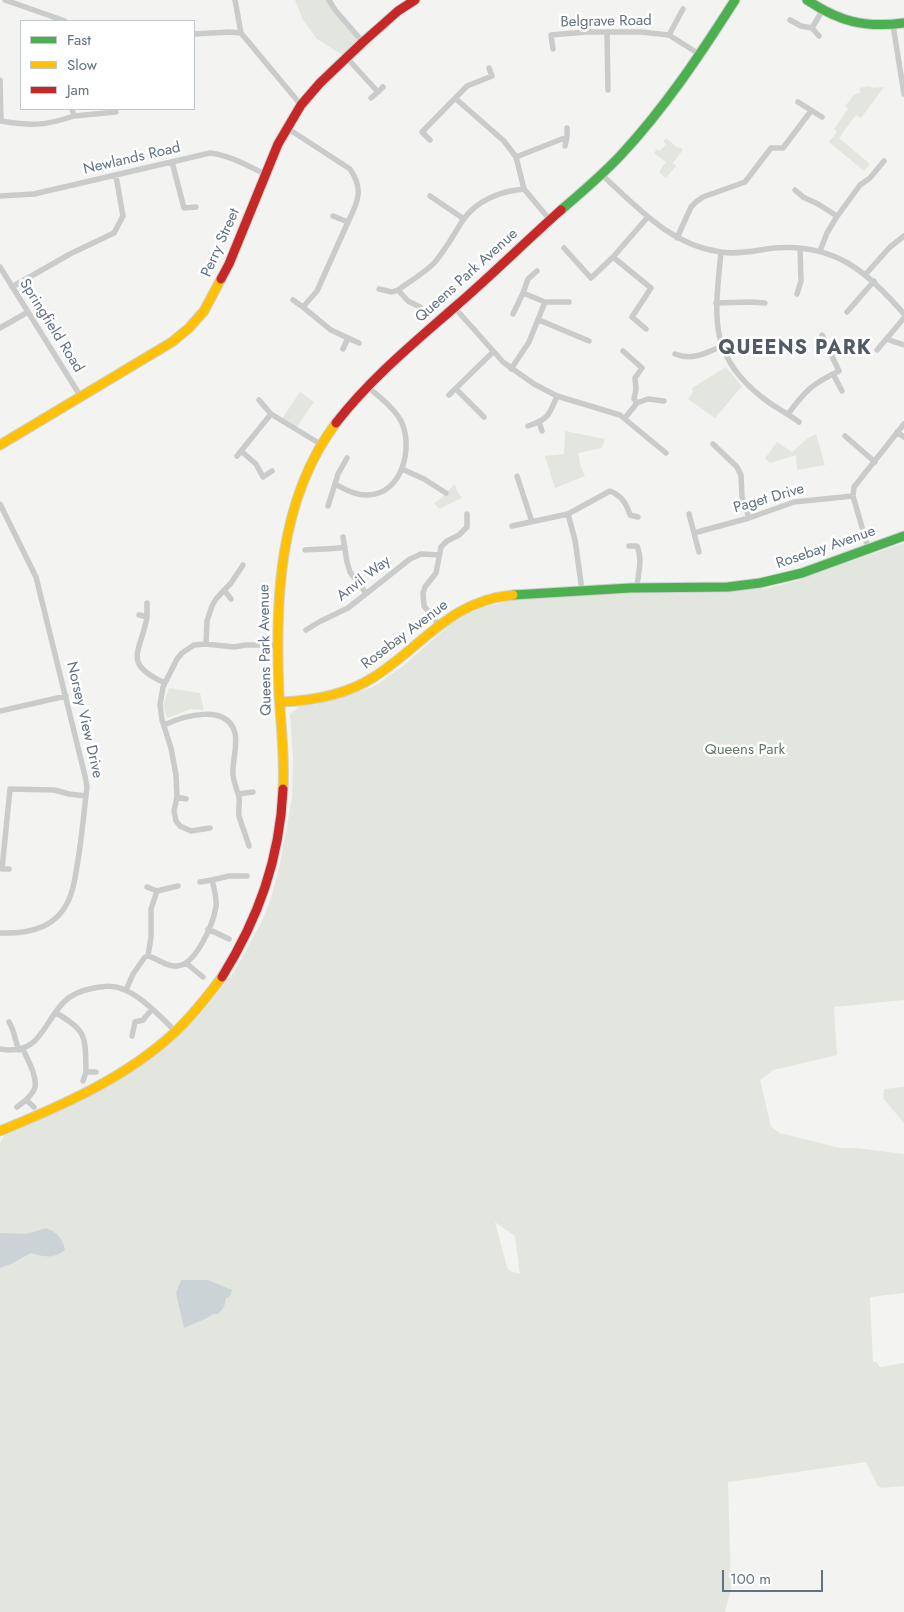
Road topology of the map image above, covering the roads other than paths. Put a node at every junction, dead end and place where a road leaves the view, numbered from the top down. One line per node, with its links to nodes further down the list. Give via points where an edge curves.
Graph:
1 (5, 0): 9 (street)
2 (235, 0): 14 (street)
3 (329, 0): 19 (street)
4 (415, 0): 19 (street, Perry Street)
5 (735, 0): 21 (street, Queens Park Avenue)
6 (807, 0): 8 (street)
7 (683, 9): 17 (street)
8 (822, 11): 12 (street, via 862,25); 13 (street)
9 (62, 20)
10 (790, 20): 13 (street)
11 (904, 23): 12 (street)
12 (893, 25): 28 (street)
13 (812, 28): 18 (street)
14 (241, 33): 16 (street); 32 (street)
15 (607, 33): 17 (street, Belgrave Road); 20 (street, Belgrave Road, via 551,36); 26 (street)
16 (195, 34)
17 (669, 35): 21 (street, Belgrave Road)
18 (819, 36)
19 (363, 42): 22 (street, Perry Street)
20 (553, 49)
21 (699, 54): 47 (street, Queens Park Avenue, via 644,128)
22 (347, 58): 27 (street); 32 (street, Perry Street)
23 (489, 68): 30 (street, via 495,77 468,86)
24 (0, 80): 36 (street, via 1,121 36,125)
25 (383, 87): 27 (street)
26 (608, 90)
27 (378, 92): 29 (street)
28 (904, 94)
29 (371, 98)
30 (456, 99): 41 (street, via 422,132); 43 (street, via 504,141)
31 (798, 102): 34 (street)
32 (301, 105): 38 (street, Perry Street)
33 (72, 110): 36 (street)
34 (811, 111): 37 (street); 61 (street, via 783,148 771,148 745,182 696,202)
35 (116, 112): 36 (street)
36 (74, 116)
37 (822, 117)
38 (286, 128): 46 (street, Perry Street); 59 (street, via 350,169 356,177 359,196)
39 (567, 128): 40 (street)
40 (567, 137): 42 (street); 43 (street)
41 (430, 140)
42 (565, 146)
43 (516, 157): 49 (street)
44 (884, 161): 55 (street, via 860,185)
45 (172, 162): 46 (street, Newlands Road, via 218,154); 48 (street, Newlands Road); 53 (street, via 184,208)
46 (265, 174): 111 (street, Perry Street, via 229,264 204,311 172,342)
47 (601, 174): 57 (street); 58 (street, Queens Park Avenue)
48 (116, 176): 51 (street, Newlands Road, via 34,194); 71 (street, via 123,216 114,233)
49 (524, 189): 56 (street, via 487,198); 58 (street)
50 (794, 190): 55 (street)
51 (0, 196)
52 (430, 196): 56 (street)
53 (196, 207)
54 (333, 216): 59 (street)
55 (837, 216): 64 (street)
56 (464, 218): 73 (street, via 434,264)
57 (647, 218): 61 (street); 66 (street)
58 (550, 220): 83 (street, Queens Park Avenue)
59 (348, 222): 81 (street, via 317,291)
60 (904, 236): 69 (street)
61 (677, 238): 65 (street)
62 (564, 248): 66 (street, via 591,278)
63 (800, 248): 64 (street); 65 (street); 75 (street, via 801,281)
64 (820, 250): 69 (street)
65 (721, 252): 79 (street)
66 (613, 256): 91 (street, via 651,288 632,317)
67 (0, 267): 71 (street, Springfield Road)
68 (537, 270): 74 (street, via 528,279)
69 (866, 275): 70 (street)
70 (874, 282): 85 (street); 87 (street)
71 (12, 287): 84 (street, Springfield Road)
72 (379, 289): 73 (street)
73 (398, 290): 82 (street, via 408,301)
74 (523, 293): 77 (street); 86 (street)
75 (797, 294)
76 (293, 300): 81 (street)
77 (545, 302): 78 (street); 89 (street)
78 (568, 302)
79 (716, 303): 80 (street); 98 (street)
80 (765, 303)
81 (303, 307): 93 (street, via 331,330)
82 (420, 307)
83 (454, 307): 102 (street); 106 (street, Queens Park Avenue)
84 (28, 312): 90 (street); 111 (street, Springfield Road)
85 (847, 312)
86 (514, 314)
87 (904, 314)
88 (904, 318): 94 (street)
89 (538, 320): 95 (street); 104 (street, via 526,348)
90 (0, 328)
91 (646, 329)
92 (822, 335): 105 (street, via 839,371)
93 (348, 338): 96 (street); 99 (street)
94 (886, 339): 97 (street); 100 (street)
95 (589, 340)
96 (359, 342)
97 (904, 345)
98 (722, 346): 103 (street, via 685,358); 116 (street, via 730,364 745,382 764,400)
99 (343, 349)
100 (877, 350)
101 (623, 351): 114 (street, via 642,368 635,378 634,400)
102 (493, 352): 104 (street); 107 (street)
103 (675, 354)
104 (511, 368): 110 (street)
105 (833, 374): 108 (street); 116 (street, via 807,390)
106 (368, 387): 129 (street, Queens Park Avenue, via 348,407); 133 (street, via 393,410 402,424 406,441)
107 (456, 389): 109 (street); 117 (street)
108 (842, 392)
109 (449, 395)
110 (557, 396): 118 (street); 119 (street, via 549,414)
111 (80, 398): 128 (street, Perry Street)
112 (258, 400): 115 (street)
113 (664, 401): 114 (street)
114 (637, 403): 118 (street)
115 (271, 414): 129 (street); 134 (street, via 239,454 256,464 262,477)
116 (788, 414): 120 (street)
117 (484, 417)
118 (625, 418): 130 (street)
119 (539, 422): 122 (street); 123 (street)
120 (799, 422)
121 (904, 424): 124 (street)
122 (528, 426)
123 (542, 431)
124 (897, 432): 126 (street); 132 (street)
125 (845, 436): 132 (street)
126 (904, 437)
127 (713, 444): 145 (street, via 741,475 742,497)
128 (0, 445)
129 (322, 445): 169 (street, Queens Park Avenue, via 302,485 286,534 279,584)
130 (666, 452)
131 (347, 458): 136 (street)
132 (875, 462): 138 (street, via 854,487)
133 (402, 469): 136 (street, via 397,478 377,494 358,494); 137 (street)
134 (272, 471)
135 (517, 476): 146 (street)
136 (335, 484): 140 (street)
137 (446, 493)
138 (853, 496): 145 (street, Paget Drive, via 803,500); 153 (street)
139 (0, 504): 171 (street, Norsey View Drive, via 36,577)
140 (328, 506)
141 (467, 514): 156 (street, via 467,527 447,541)
142 (568, 514): 144 (street, via 610,490 625,501 630,515); 146 (street); 160 (street)
143 (689, 514): 148 (street)
144 (638, 517)
145 (749, 518): 148 (street, Paget Drive)
146 (532, 522): 147 (street)
147 (512, 526)
148 (694, 533): 155 (street)
149 (904, 536): 153 (street, Rosebay Avenue)
150 (343, 538): 152 (street)
151 (629, 546): 158 (street, via 637,546 638,549 641,565)
152 (345, 547): 154 (street); 161 (street, via 350,572)
153 (868, 548): 158 (street, Rosebay Avenue, via 768,582 712,587)
154 (305, 550)
155 (699, 552)
156 (438, 554): 161 (street, Anvil Way, via 416,556); 166 (street, via 436,572 423,593 424,606)
157 (243, 565): 159 (street)
158 (637, 587): 160 (street, Rosebay Avenue)
159 (224, 590): 162 (street); 168 (street, via 206,620)
160 (582, 590): 166 (street, Rosebay Avenue, via 488,599 467,606)
161 (366, 593): 167 (street, Anvil Way, via 340,613)
162 (231, 599)
163 (148, 603): 165 (street)
164 (140, 615): 165 (street)
165 (146, 616): 170 (street, via 137,661 147,674)
166 (438, 624): 172 (street, Rosebay Avenue, via 381,673 346,692 325,698)
167 (306, 630)
168 (206, 644): 169 (street, via 234,647); 170 (street, via 194,645 182,653)
169 (278, 645): 172 (street, Queens Park Avenue)
170 (165, 683): 174 (street, via 160,705)
171 (66, 696): 173 (street); 177 (street, Norsey View Drive, via 85,776)
172 (280, 702): 200 (street, Queens Park Avenue, via 284,772 282,816 267,886 248,932 230,964)
173 (0, 710)
174 (164, 725): 176 (street, via 184,717 206,714 230,723 235,733 233,772); 178 (street, via 173,760)
175 (253, 792): 176 (street)
176 (238, 794): 181 (street, via 239,815)
177 (86, 796): 182 (street, via 54,790 10,789); 191 (street, Norsey View Drive, via 75,877 67,903 50,923 38,929 20,934)
178 (177, 797): 179 (street); 180 (street, via 174,811 180,826 191,831)
179 (186, 799)
180 (210, 828)
181 (249, 846)
182 (1, 869): 183 (street)
183 (9, 869)
184 (247, 876): 185 (street)
185 (212, 880): 186 (street); 190 (street, via 216,908)
186 (200, 882)
187 (178, 886): 189 (street)
188 (147, 887): 189 (street)
189 (158, 891): 193 (street, via 151,909)
190 (208, 929): 192 (street); 194 (street, via 198,951)
191 (0, 933)
192 (229, 939)
193 (148, 956): 194 (street, via 168,965); 196 (street, via 137,967)
194 (186, 963): 195 (street)
195 (203, 977)
196 (126, 990): 197 (street); 198 (street, via 105,986 78,993 62,1003)
197 (152, 1009): 200 (street); 201 (street, via 142,1020 135,1022)
198 (56, 1013): 203 (street, via 39,1038); 204 (street, via 83,1035)
199 (8, 1022): 203 (street)
200 (175, 1031): 210 (street, Queens Park Avenue, via 146,1056 108,1079 52,1109)
201 (132, 1036)
202 (0, 1049): 203 (street)
203 (21, 1049): 207 (street, via 35,1087)
204 (86, 1072): 205 (street); 206 (street)
205 (96, 1072)
206 (83, 1081)
207 (26, 1100): 208 (street); 209 (street)
208 (17, 1107)
209 (34, 1107)
210 (0, 1131)

